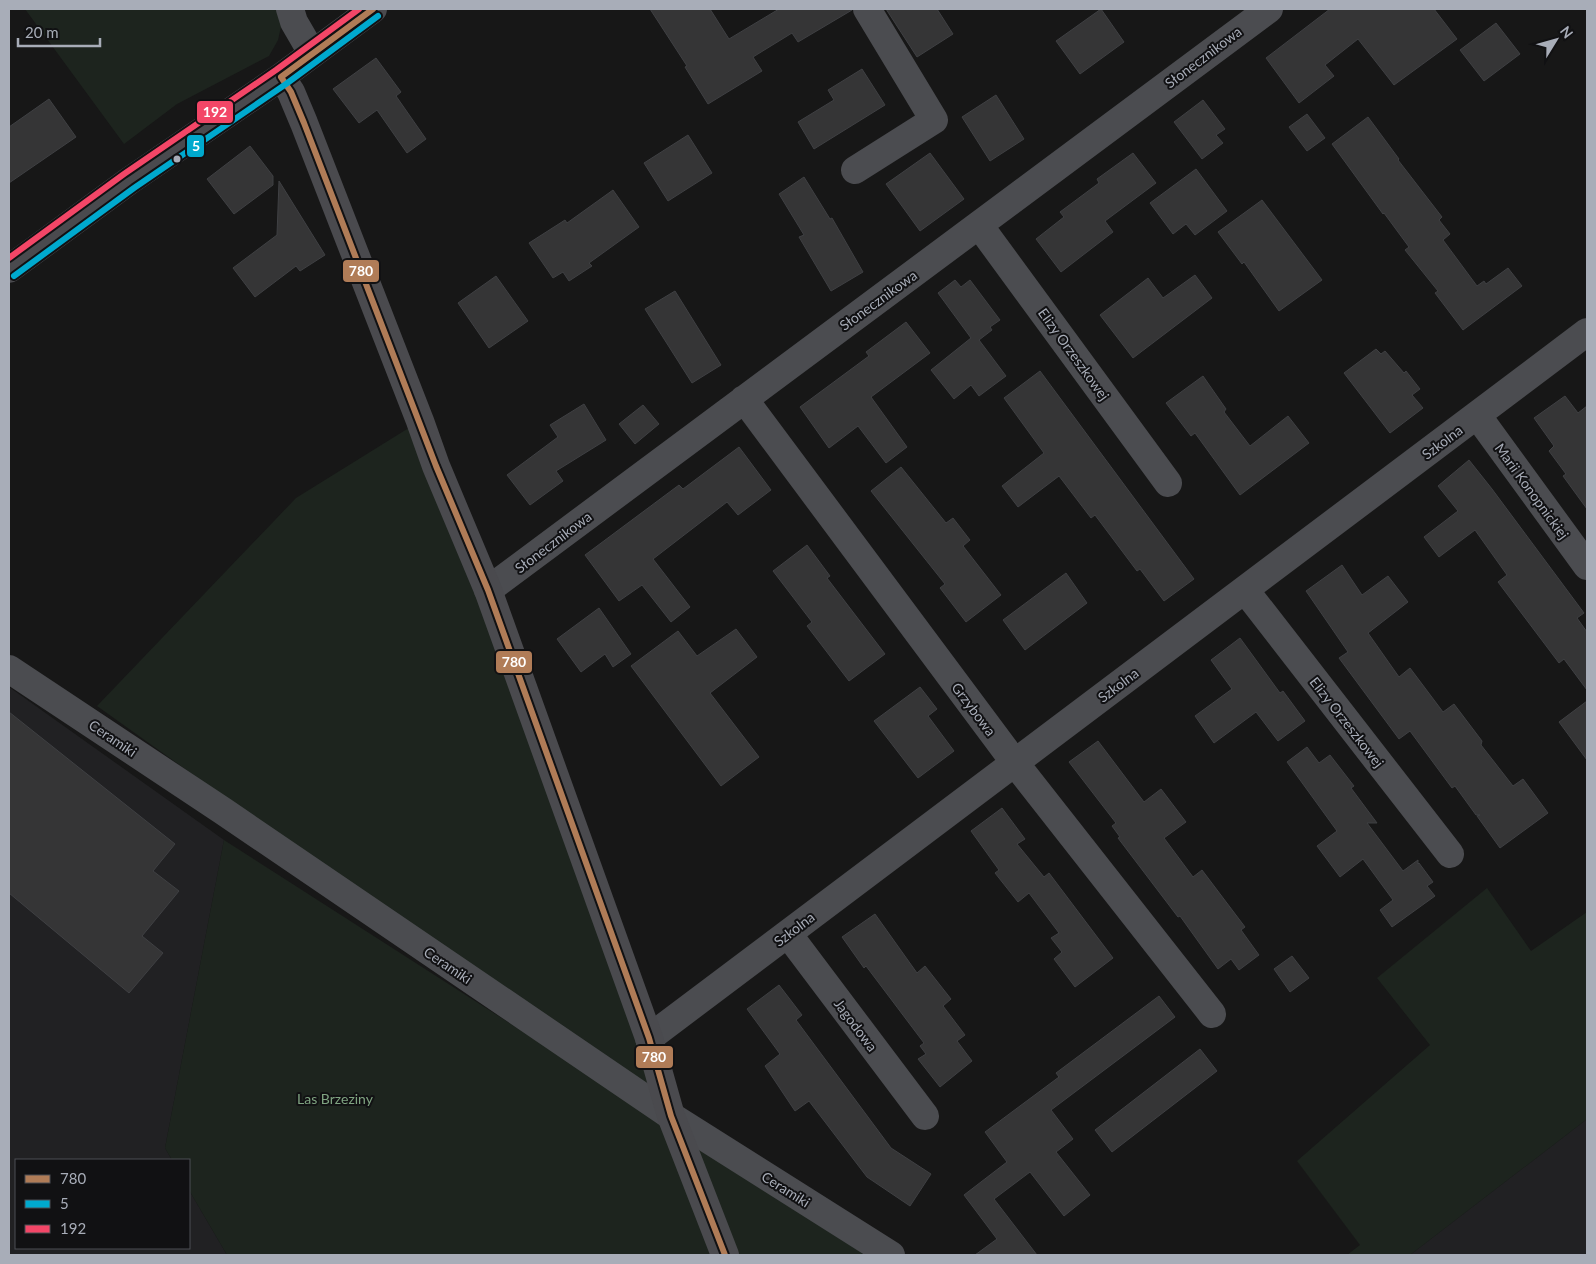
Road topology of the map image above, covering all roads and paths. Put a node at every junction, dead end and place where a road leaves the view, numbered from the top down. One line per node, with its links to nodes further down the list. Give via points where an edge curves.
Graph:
1 (290, 9): 5 (street)
2 (373, 9): 5 (street)
3 (867, 9): 7 (street, via 934,120)
4 (1269, 9): 8 (street, Słonecznikowa)
5 (312, 53): 6 (street)
6 (281, 76): 9 (street); 15 (street, via 292,92 436,466)
7 (855, 170)
8 (979, 225): 11 (street, Słonecznikowa); 13 (street, Elizy Orzeszkowej)
9 (9, 269)
10 (1587, 332): 12 (street, Szkolna)
11 (744, 399): 15 (street, Słonecznikowa); 18 (street, Grzybowa)
12 (1477, 416): 14 (street, Marii Konopnickiej); 16 (street, Szkolna)
13 (1168, 483)
14 (1587, 566)
15 (488, 590): 22 (street)
16 (1245, 590): 18 (street, Szkolna); 19 (street, Elizy Orzeszkowej)
17 (9, 669): 23 (street, Ceramiki)
18 (1014, 763): 20 (street, Szkolna); 21 (street, Grzybowa)
19 (1450, 854)
20 (788, 934): 22 (street, Szkolna); 24 (street, Jagodowa)
21 (1212, 1014)
22 (649, 1038): 23 (street)
23 (671, 1116): 25 (street); 26 (street, Ceramiki)
24 (925, 1116)
25 (724, 1255)
26 (891, 1255)

